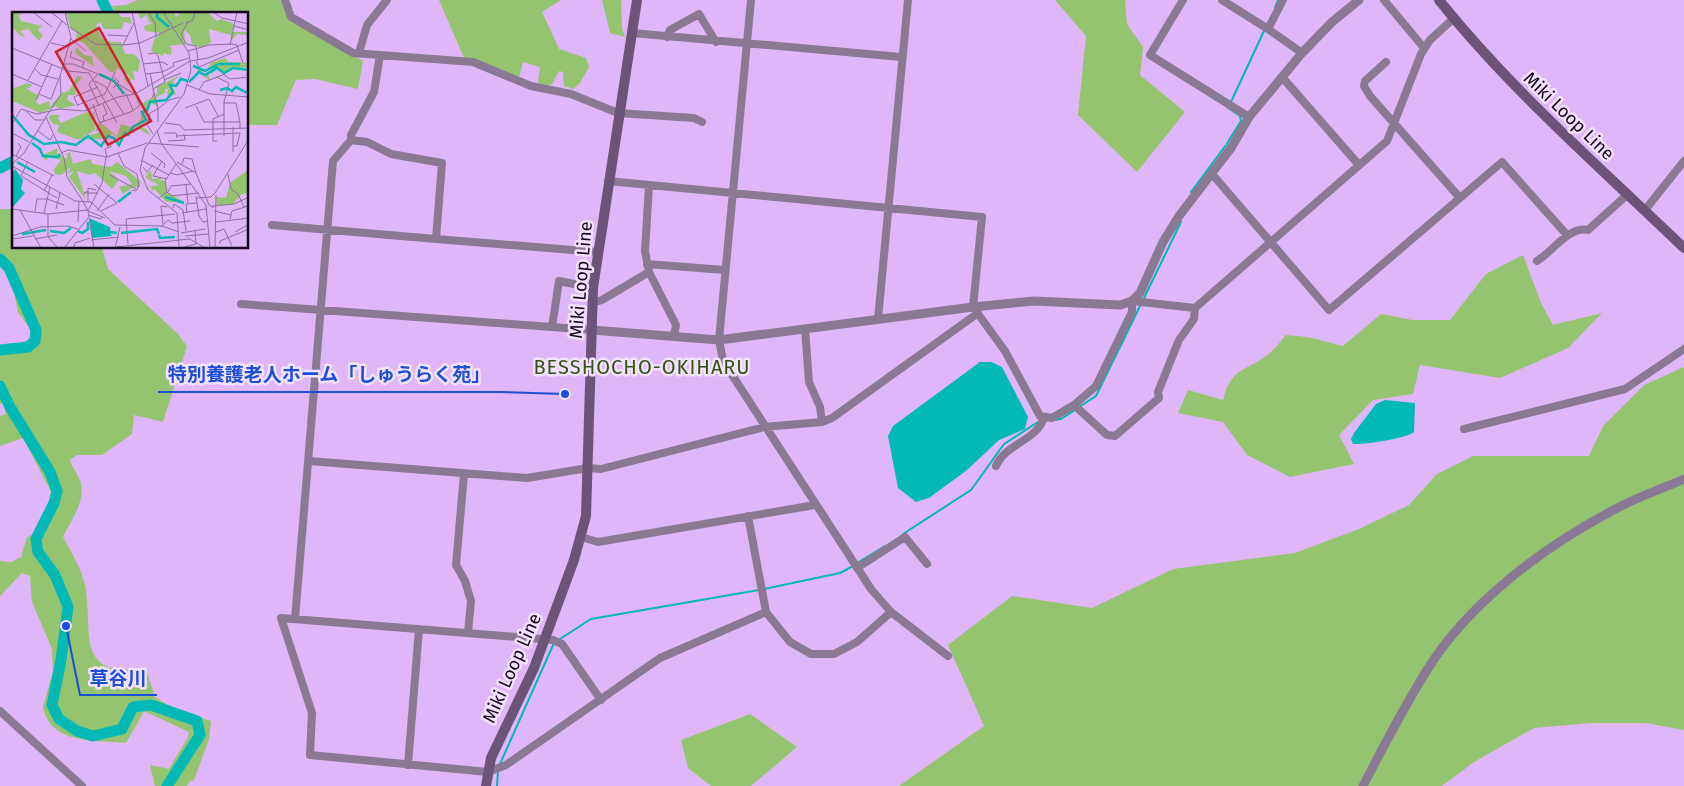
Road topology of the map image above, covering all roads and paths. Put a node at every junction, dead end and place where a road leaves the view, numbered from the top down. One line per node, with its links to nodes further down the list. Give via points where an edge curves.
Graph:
1 (284, 0): 19 (street, via 291,17 353,53)
2 (387, 0): 19 (street, via 367,25)
3 (637, 0): 14 (main road, Miki Loop Line)
4 (751, 0): 17 (street)
5 (908, 0): 22 (street)
6 (1184, 0): 26 (street, via 1150,55)
7 (1222, 0): 13 (street)
8 (1283, 0): 13 (street)
9 (1359, 0): 20 (street)
10 (1384, 0): 18 (street)
11 (1438, 0): 12 (main road, Miki Loop Line)
12 (1454, 18): 18 (street); 36 (main road, Miki Loop Line, via 1533,104)
13 (1268, 29): 20 (street)
14 (632, 33): 15 (street); 25 (main road, Miki Loop Line)
15 (667, 37): 16 (street); 16 (street, via 670,30 699,14)
16 (716, 42): 17 (street)
17 (746, 44): 22 (street); 35 (street)
18 (1424, 48): 28 (street)
19 (359, 53): 21 (street)
20 (1302, 53): 24 (street)
21 (380, 55): 25 (street, via 473,62 531,86 571,94); 29 (street, via 374,92 351,134)
22 (901, 57): 38 (street)
23 (1386, 62): 28 (street, via 1365,81 1364,86)
24 (1282, 77): 26 (street); 31 (street)
25 (618, 112): 27 (street, via 694,118); 33 (main road, Miki Loop Line)
26 (1249, 117): 32 (street)
27 (702, 122)
28 (1394, 122): 31 (street, via 1387,141); 37 (street)
29 (351, 140): 41 (street, via 333,161); 43 (street, via 367,142 391,154 442,162)
30 (1684, 161): 39 (street)
31 (1359, 165): 44 (street)
32 (1212, 174): 44 (street); 51 (street, via 1179,216 1163,242 1140,293)
33 (608, 181): 34 (street); 46 (main road, Miki Loop Line)
34 (649, 186): 35 (street); 48 (street, via 645,224)
35 (732, 191): 38 (street); 49 (street)
36 (1628, 194): 39 (main road, Miki Loop Line); 42 (street, via 1588,230 1582,228)
37 (1460, 198): 42 (street, via 1502,162); 44 (street, via 1329,310)
38 (888, 207): 56 (street, via 982,216); 57 (street)
39 (1645, 210): 45 (main road, Miki Loop Line)
40 (272, 225): 41 (street)
41 (328, 230): 43 (street); 55 (street)
42 (1568, 235): 47 (street)
43 (436, 239): 46 (street)
44 (1270, 242): 54 (street)
45 (1684, 248)
46 (597, 252): 50 (main road, Miki Loop Line)
47 (1537, 260)
48 (648, 268): 49 (street); 52 (street, via 602,300); 61 (street, via 676,325)
49 (725, 270): 62 (street)
50 (592, 288): 52 (main road, Miki Loop Line); 58 (street, via 559,281)
51 (1132, 301): 54 (street); 56 (street, via 1120,305 1034,301); 64 (street, via 1132,312 1096,386)
52 (592, 303): 60 (main road, Miki Loop Line)
53 (241, 304): 55 (street)
54 (1195, 308): 64 (street, via 1194,319 1180,340 1158,392 1159,398 1115,436 1107,435)
55 (320, 310): 58 (street); 69 (street)
56 (975, 310): 57 (street); 65 (street, via 1005,350); 66 (street, via 832,418)
57 (878, 319): 59 (street)
58 (552, 327): 60 (street)
59 (805, 329): 62 (street); 66 (street, via 809,382 820,407)
60 (592, 330): 61 (street); 71 (main road, Miki Loop Line)
61 (674, 336): 62 (street)
62 (719, 340): 67 (street, via 723,361)
63 (1684, 349): 68 (street, via 1625,389)
64 (1074, 406): 65 (street, via 1052,418)
65 (1044, 418): 70 (street, via 1041,428 1000,457)
66 (822, 422): 67 (street)
67 (764, 427): 71 (street, via 644,459 601,469); 74 (street)
68 (1464, 429)
69 (309, 461): 72 (street); 81 (street)
70 (996, 466)
71 (588, 468): 72 (street, via 527,478); 76 (main road, Miki Loop Line, via 586,516)
72 (464, 474): 83 (street, via 456,565 471,601)
73 (1684, 479): 92 (street, via 1609,512 1548,548 1488,598 1428,669)
74 (815, 505): 75 (street); 78 (street)
75 (748, 516): 76 (street, via 598,542); 79 (street)
76 (581, 537): 84 (main road, Miki Loop Line)
77 (927, 564): 78 (street, via 905,537)
78 (857, 568): 80 (street, via 870,589)
79 (766, 612): 80 (street, via 790,642 810,654 834,654 857,642); 86 (street, via 660,658)
80 (891, 612): 85 (street)
81 (295, 619): 82 (street); 88 (street, via 281,618 312,713 310,756)
82 (419, 629): 83 (street); 88 (street)
83 (468, 633): 84 (street)
84 (545, 639): 86 (street, via 562,644); 89 (main road, Miki Loop Line, via 498,741)
85 (948, 656)
86 (600, 700): 89 (street, via 506,765)
87 (0, 712): 90 (street)
88 (408, 765): 89 (street)
89 (488, 772): 91 (main road, Miki Loop Line)
90 (82, 786)
91 (486, 786)
92 (1363, 786)

